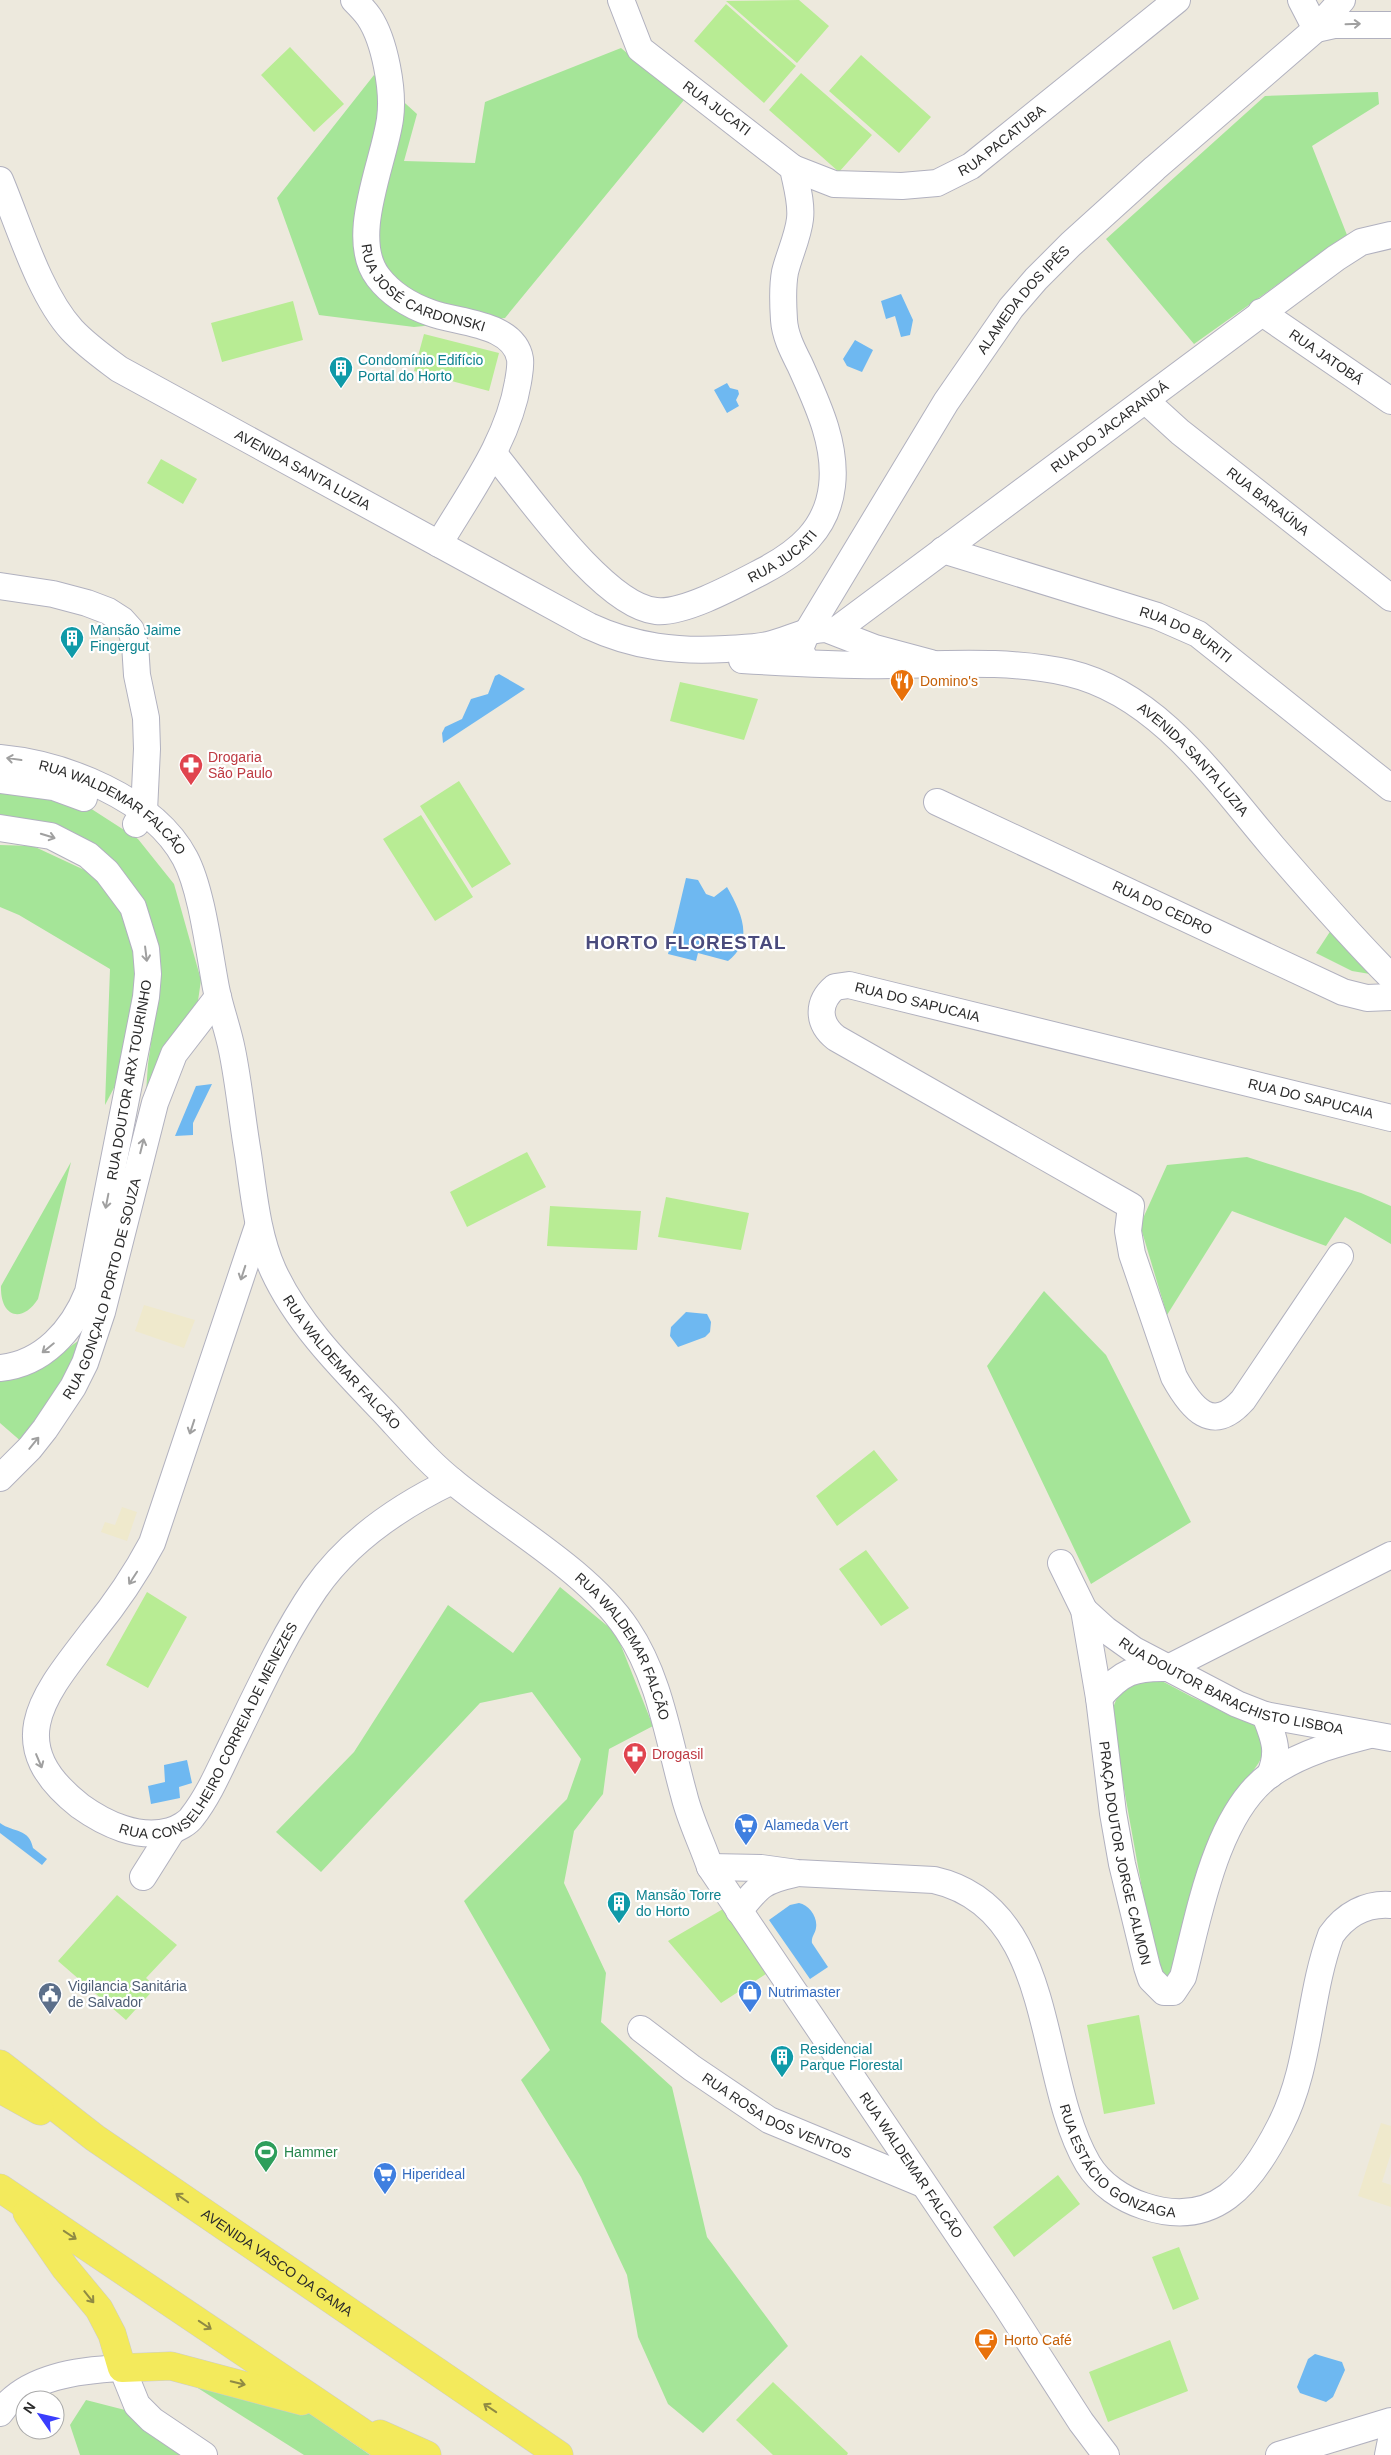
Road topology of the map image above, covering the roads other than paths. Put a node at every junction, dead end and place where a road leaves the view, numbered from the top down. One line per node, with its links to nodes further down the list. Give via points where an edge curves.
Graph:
1 (354, 0): 16 (street, RUA JOSÉ CARDONSKI, via 369,17 379,38 390,95 390,118 366,234 369,258 377,276 391,291 411,304 491,330 513,344 520,359 516,393)
2 (621, 0): 8 (street, RUA JUCATI, via 640,49)
3 (1177, 0): 10 (street, RUA PACATUBA, via 952,178 921,186)
4 (1301, 0): 7 (street)
5 (1342, 0): 7 (street, ALAMEDA DOS IPÊS)
6 (1391, 25): 7 (street, one-way to 6, via 1343,24)
7 (1316, 29): 21 (street, ALAMEDA DOS IPÊS, via 1155,168 1030,286 946,402)
8 (793, 168): 10 (street, RUA PACATUBA); 11 (street, RUA JUCATI)
9 (0, 180): 17 (street, AVENIDA SANTA LUZIA, via 42,282 71,329 92,349 146,386)
10 (834, 184): 11 (street, RUA JUCATI, via 811,204)
11 (800, 219): 16 (street, RUA JUCATI, via 785,274 784,324 826,430 834,462 824,518 802,547 740,583 676,610 657,611 639,607 604,582 580,558)
12 (1391, 234): 13 (street, RUA DO JACARANDÁ, via 1362,242)
13 (1261, 312): 14 (street, RUA DO JACARANDÁ); 15 (street, RUA JATOBÁ)
14 (1146, 401): 18 (street, RUA DO JACARANDÁ); 20 (street, RUA BARAÚNA, via 1180,432)
15 (1391, 401)
16 (494, 454): 17 (street, RUA JOSÉ CARDONSKI)
17 (439, 544): 23 (street, AVENIDA SANTA LUZIA, via 613,637 653,647)
18 (943, 550): 22 (street, RUA DO JACARANDÁ); 27 (street, RUA DO BURITI, via 1157,616 1198,634)
19 (0, 586): 29 (street, via 53,594 108,611 131,630 146,718 147,748)
20 (1391, 598)
21 (806, 634): 22 (street, AVENIDA SANTA LUZIA, via 819,629); 23 (street, AVENIDA SANTA LUZIA, via 758,647); 24 (street, via 800,649)
22 (845, 645): 24 (street, AVENIDA SANTA LUZIA); 31 (street, AVENIDA SANTA LUZIA, via 931,663 1044,668 1072,673 1101,685 1162,722 1189,747 1275,849)
23 (695, 651): 24 (street, AVENIDA SANTA LUZIA, via 734,660)
24 (806, 662)
25 (0, 758): 29 (street, RUA WALDEMAR FALCÃO, one-way to 25, via 83,778 30,762)
26 (0, 780): 29 (street, RUA WALDEMAR FALCÃO, via 27,782 76,794)
27 (1391, 788)
28 (937, 802): 33 (street, RUA DO CEDRO, via 1343,992 1368,998)
29 (130, 813): 32 (street, RUA WALDEMAR FALCÃO, via 197,891)
30 (0, 828): 39 (street, RUA DOUTOR ARX TOURINHO, one-way to 39, via 51,836 88,855 107,872 133,907 146,949 148,974 134,1068 88,1292 69,1328 53,1344 26,1362)
31 (1391, 976)
32 (218, 997): 34 (street, RUA WALDEMAR FALCÃO); 35 (street, RUA GONÇALO PORTO DE SOUZA, via 174,1054)
33 (1391, 997)
34 (228, 1032): 35 (street, RUA GONÇALO PORTO DE SOUZA, via 200,1034 187,1044); 37 (street, RUA WALDEMAR FALCÃO)
35 (164, 1077): 40 (street, RUA GONÇALO PORTO DE SOUZA, one-way to 35, via 30,1448 59,1409 73,1387 94,1340 143,1142)
36 (1391, 1118): 38 (street, RUA DO SAPUCAIA, via 849,985 835,987 824,1000 821,1017 828,1032 836,1038 1131,1206 1128,1231 1132,1254 1174,1376 1192,1404 1213,1418 1223,1417 1243,1400)
37 (258, 1226): 41 (street, RUA WALDEMAR FALCÃO, via 273,1270 315,1335 404,1434); 50 (street, RUA CONSELHEIRO CORREIA DE MENEZES, one-way to 50, via 152,1544 119,1599 41,1702 34,1727 35,1751 40,1765 62,1793 92,1814 125,1829 151,1835)
38 (1340, 1256)
39 (0, 1368)
40 (0, 1478)
41 (452, 1481): 50 (street, RUA CONSELHEIRO CORREIA DE MENEZES, via 372,1529 316,1588 270,1666 206,1797 190,1820); 51 (street, RUA WALDEMAR FALCÃO, via 592,1588 627,1629 659,1698 684,1797)
42 (1391, 1555): 45 (street)
43 (1061, 1563): 44 (street)
44 (1084, 1610): 45 (street, RUA DOUTOR BARACHISTO LISBOA, via 1134,1650); 46 (street, PRAÇA DOUTOR JORGE CALMON)
45 (1168, 1668): 46 (street, via 1147,1667 1127,1672); 47 (street, RUA DOUTOR BARACHISTO LISBOA, via 1215,1694)
46 (1099, 1698): 49 (street, PRAÇA DOUTOR JORGE CALMON, via 1122,1864 1147,1967 1164,1992 1173,1992 1182,1977 1206,1885 1227,1830)
47 (1265, 1715): 48 (street, RUA DOUTOR BARACHISTO LISBOA); 49 (street, PRAÇA DOUTOR JORGE CALMON, via 1276,1746 1276,1760)
48 (1380, 1736): 49 (street, PRAÇA DOUTOR JORGE CALMON, via 1325,1746)
49 (1270, 1775)
50 (172, 1831): 53 (street)
51 (710, 1867): 52 (street, RUA ESTÁCIO GONZAGA, via 761,1868); 55 (street, RUA WALDEMAR FALCÃO)
52 (797, 1873): 54 (street, RUA ESTÁCIO GONZAGA, via 934,1880 955,1884 978,1898 1016,1942 1032,1978 1071,2124 1089,2164 1111,2189 1133,2202 1160,2212 1182,2214 1202,2211 1221,2201 1242,2185 1260,2162 1281,2124 1295,2089 1332,1935 1346,1917 1358,1910); 55 (street, RUA ESTÁCIO GONZAGA, via 770,1879)
53 (143, 1877)
54 (1391, 1905)
55 (739, 1911): 60 (street, RUA WALDEMAR FALCÃO)
56 (641, 2029): 60 (street, RUA ROSA DOS VENTOS, via 769,2120)
57 (0, 2064): 59 (main road, AVENIDA VASCO DA GAMA)
58 (0, 2090): 59 (main road)
59 (95, 2138): 67 (main road, AVENIDA VASCO DA GAMA, one-way to 59)
60 (923, 2184): 66 (street, RUA WALDEMAR FALCÃO)
61 (9, 2195): 62 (main road, one-way to 62, via 98,2309 112,2334); 64 (main road, one-way to 64)
62 (122, 2368): 63 (street, via 91,2369 52,2378 25,2390); 64 (main road, one-way to 64, via 171,2366 269,2391); 69 (street, via 137,2405 152,2420)
63 (0, 2413)
64 (335, 2414): 70 (main road); 71 (main road)
65 (1391, 2421): 76 (street)
66 (1081, 2422): 74 (street, RUA WALDEMAR FALCÃO); 75 (street, RUA WALDEMAR FALCÃO)
67 (521, 2429): 72 (main road); 73 (main road, AVENIDA VASCO DA GAMA)
68 (1391, 2440): 77 (street)
69 (204, 2455)
70 (396, 2455)
71 (427, 2455)
72 (539, 2455)
73 (559, 2455)
74 (1097, 2455)
75 (1106, 2455)
76 (1279, 2455)
77 (1388, 2455)

